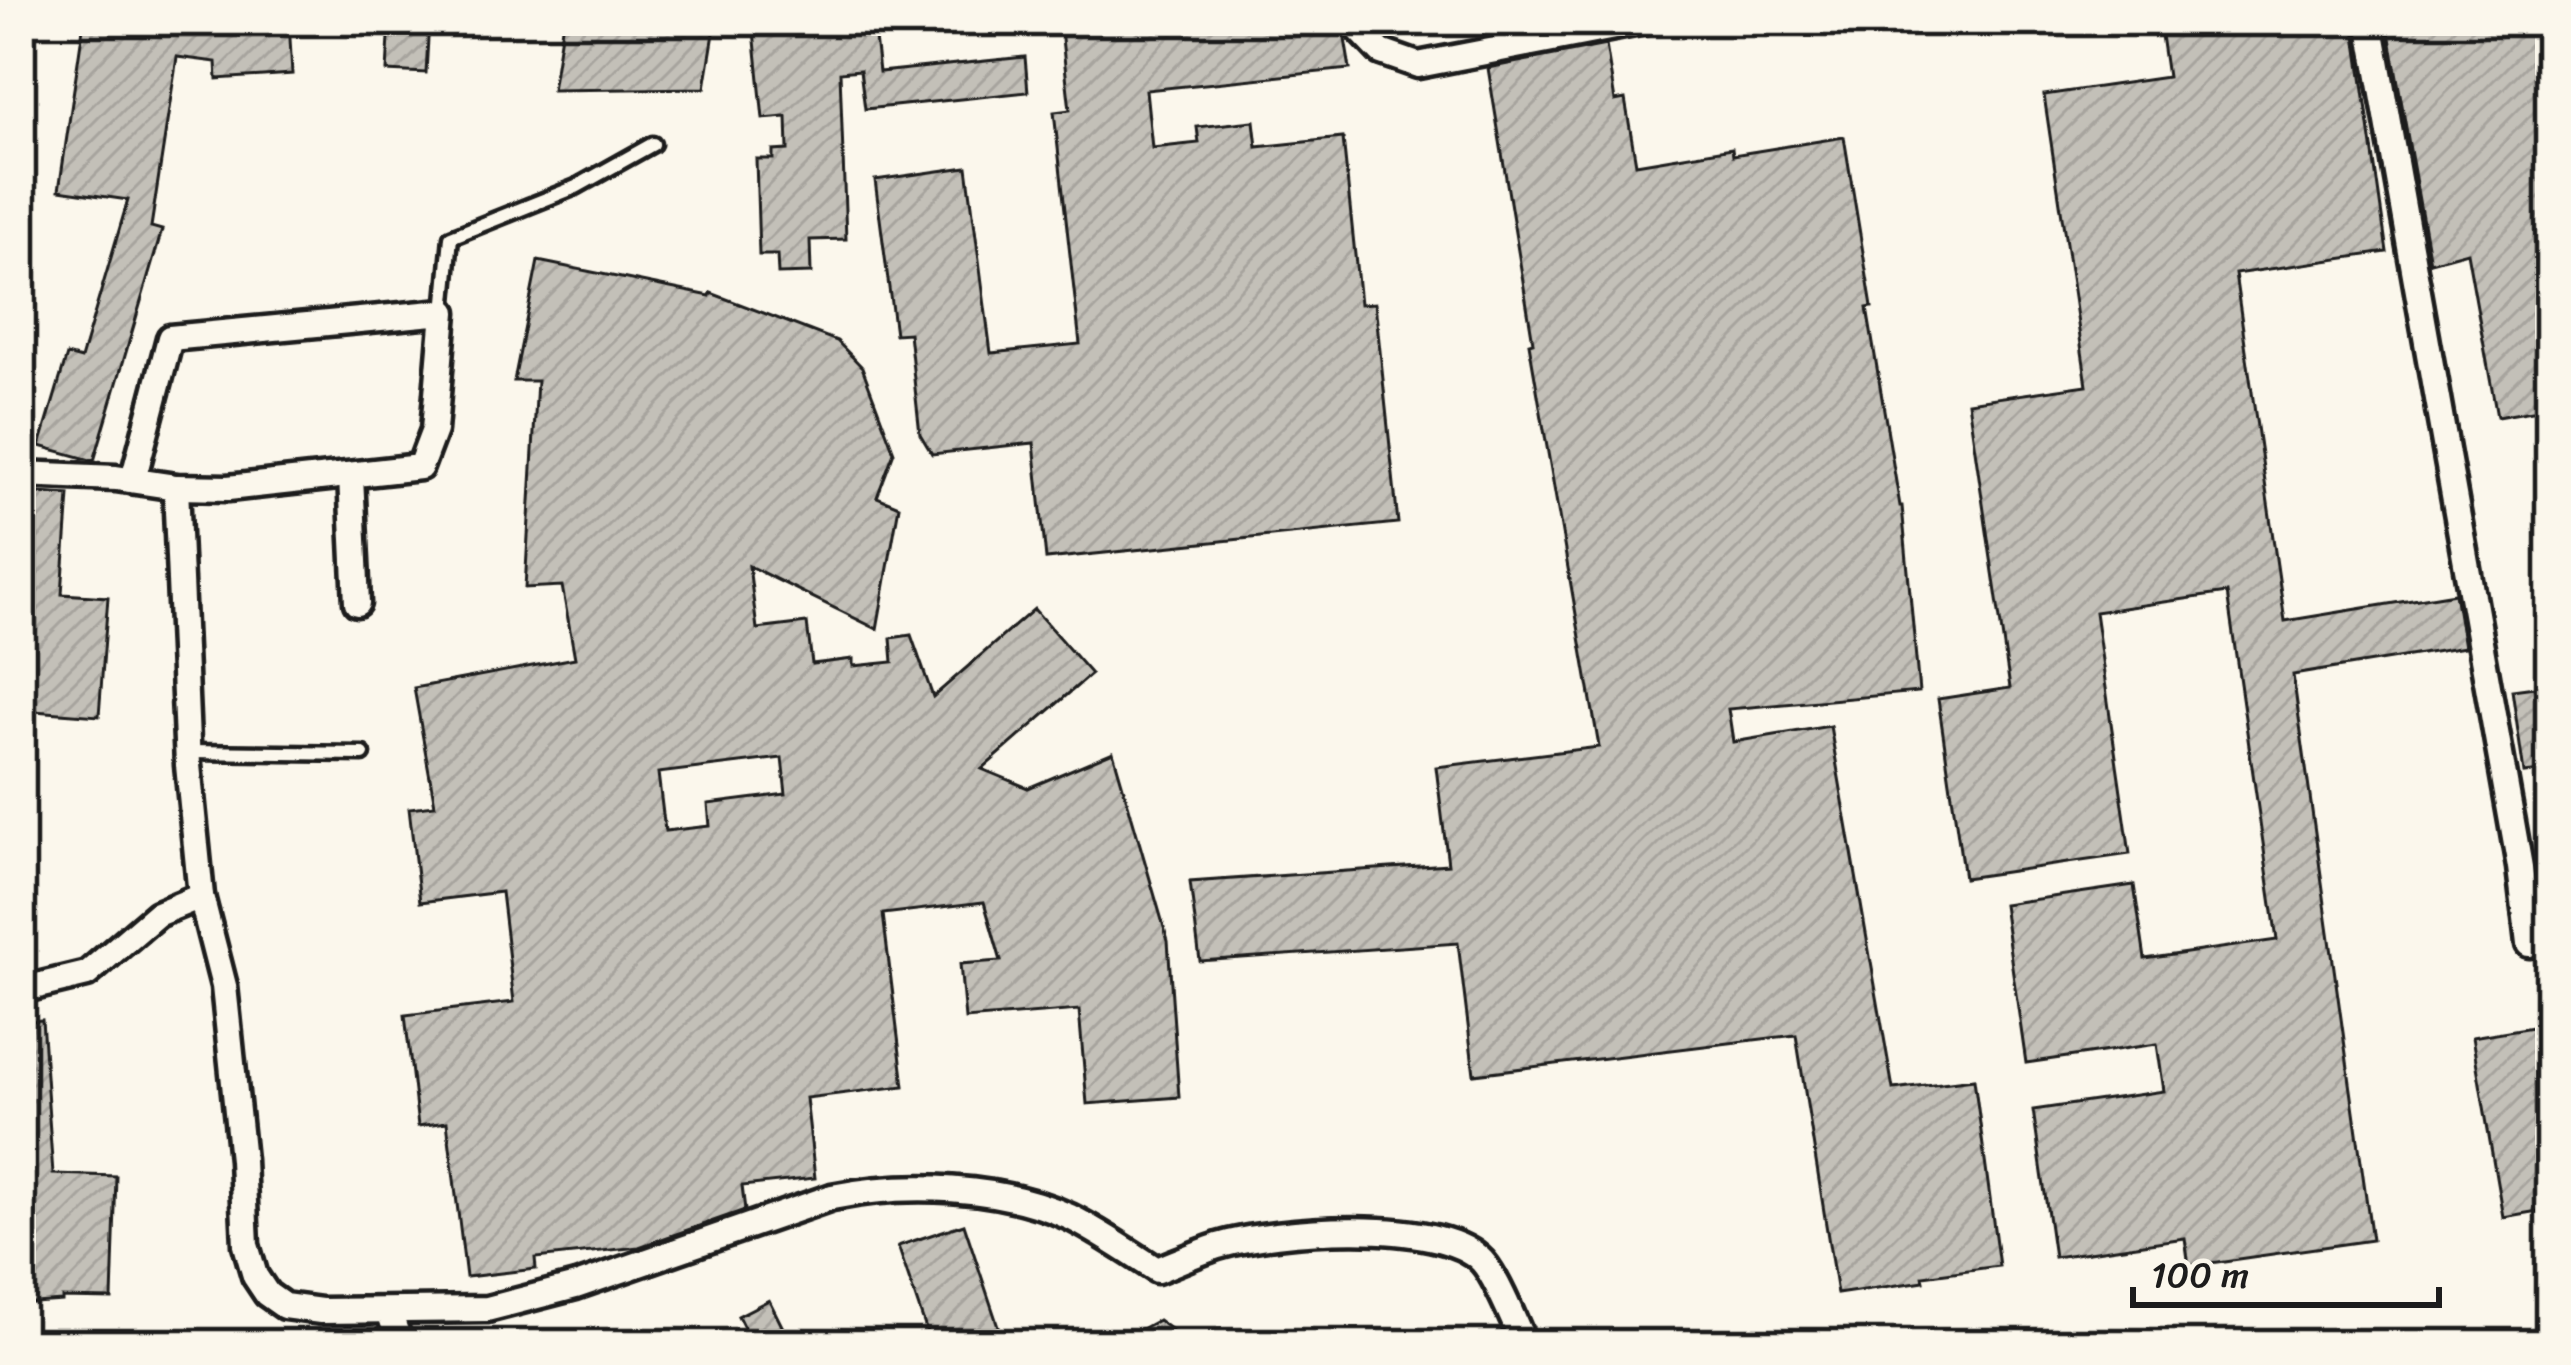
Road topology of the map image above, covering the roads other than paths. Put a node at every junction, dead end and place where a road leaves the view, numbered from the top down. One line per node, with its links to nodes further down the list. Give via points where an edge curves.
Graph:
1 (1358, 21): 2 (street, via 1381,52 1418,65)
2 (1646, 21)
3 (2370, 21): 14 (street)
4 (653, 144): 5 (lane, via 576,187 451,237)
5 (444, 312): 7 (street, via 434,430 420,467); 8 (street, via 170,338)
6 (21, 474): 8 (street)
7 (351, 476): 9 (street); 10 (street)
8 (133, 480): 9 (street)
9 (176, 487): 11 (street)
10 (357, 603)
11 (187, 752): 12 (lane); 13 (street)
12 (363, 754)
13 (201, 896): 15 (street, via 157,914 87,974); 16 (street, via 224,986 255,1276 284,1306)
14 (2529, 944)
15 (21, 990)
16 (389, 1311): 17 (street); 18 (street, via 488,1309 832,1197 914,1187 1006,1197 1068,1216 1157,1270 1220,1245 1273,1236 1357,1231 1446,1240 1481,1260)
17 (400, 1344)
18 (1524, 1344)

